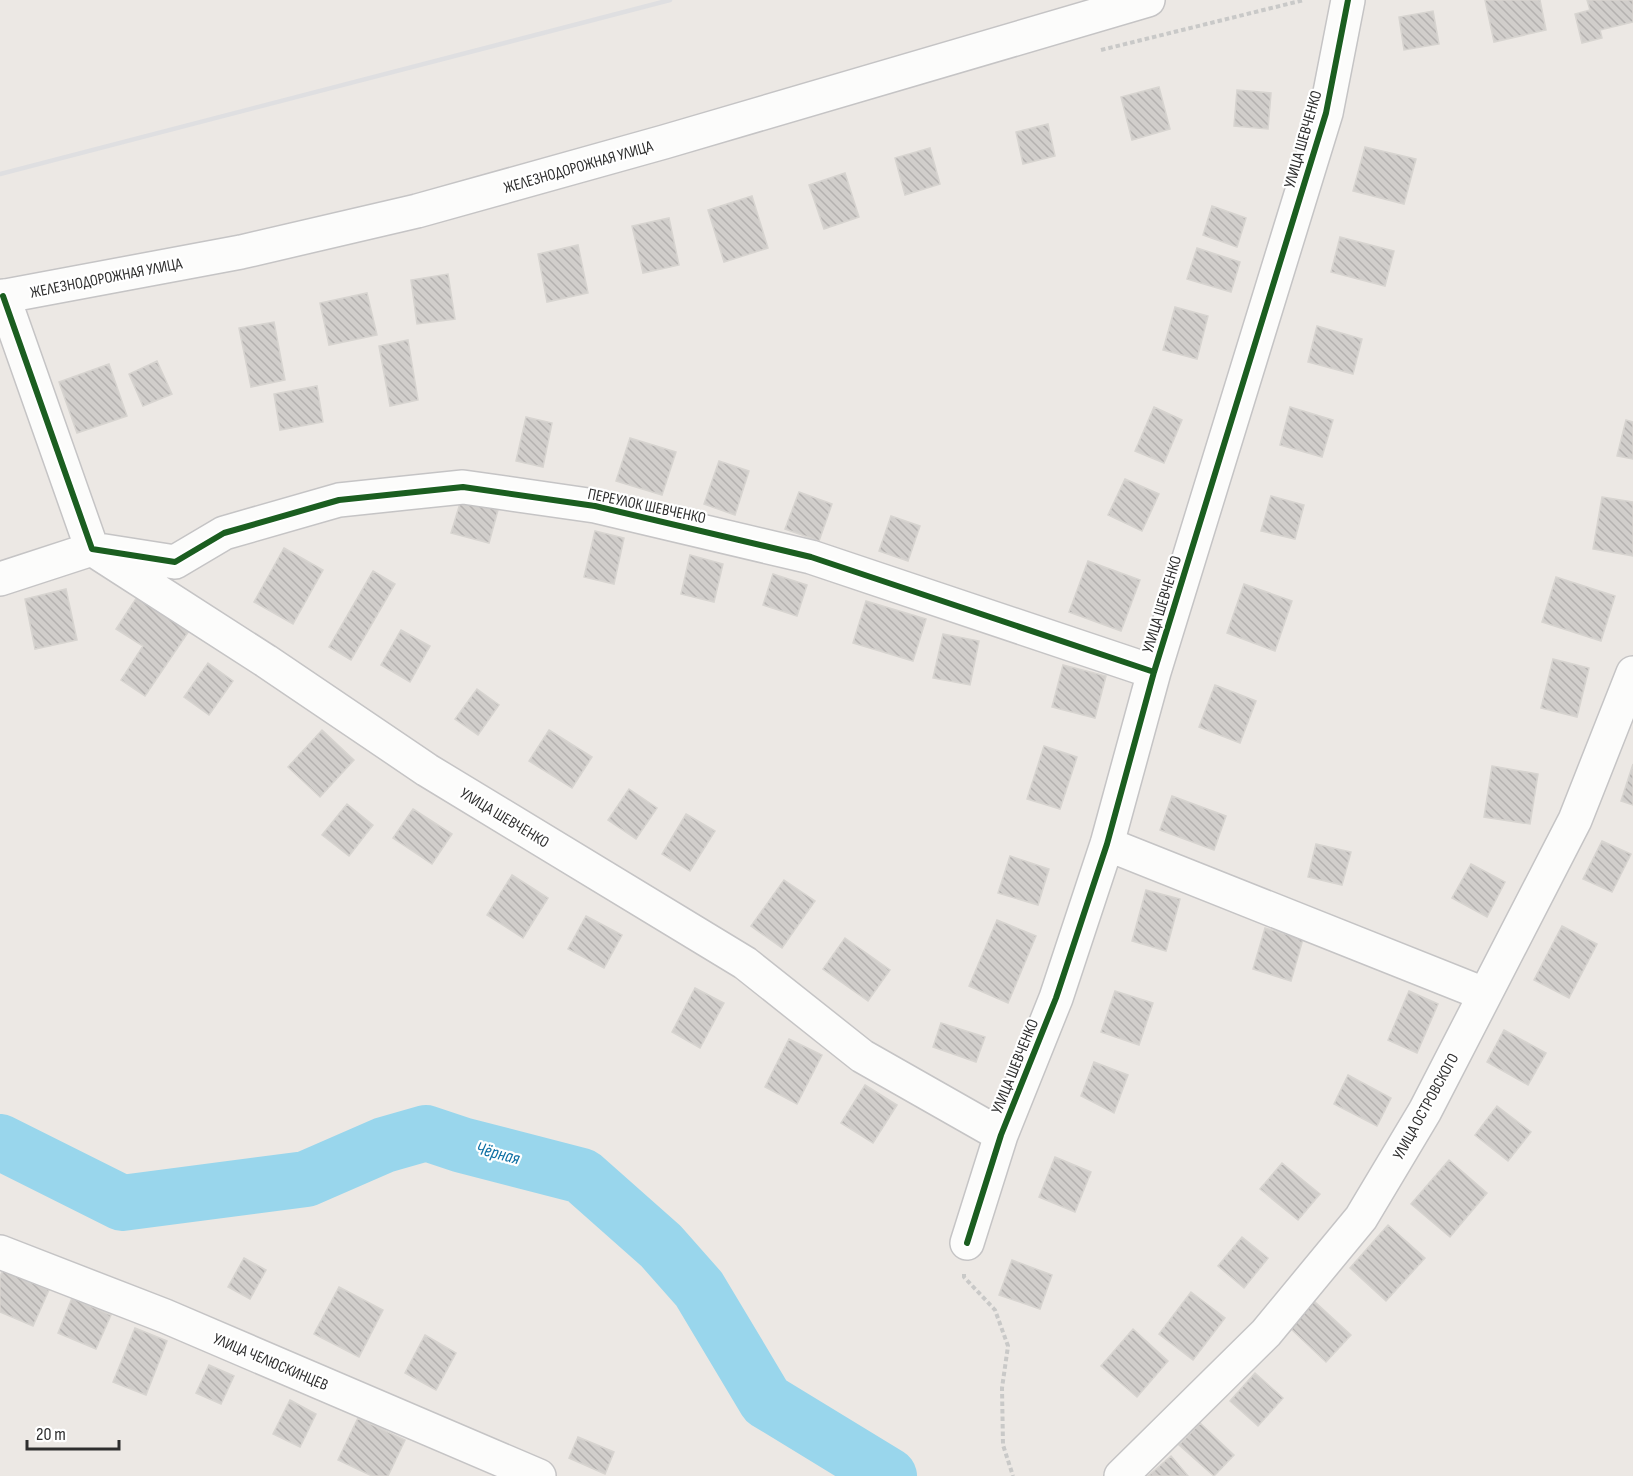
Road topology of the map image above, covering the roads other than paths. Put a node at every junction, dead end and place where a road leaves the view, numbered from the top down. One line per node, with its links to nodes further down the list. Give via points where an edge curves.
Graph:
1 (1148, 0): 3 (street, ЖЕЛЕЗНОДОРОЖНАЯ УЛИЦА, via 417,211 241,252)
2 (1348, 0): 6 (street, УЛИЦА ШЕВЧЕНКО, via 1326,113)
3 (2, 296): 4 (street)
4 (92, 549): 5 (street); 6 (street, ПЕРЕУЛОК ШЕВЧЕНКО, via 175,562 224,533 339,500 463,487 595,506 811,557); 10 (street, УЛИЦА ШЕВЧЕНКО, via 427,770 745,963 862,1056)
5 (0, 579)
6 (1154, 672): 8 (street, УЛИЦА ШЕВЧЕНКО)
7 (1633, 673): 9 (street, УЛИЦА ОСТРОВСКОГО, via 1575,820)
8 (1107, 844): 9 (street); 10 (street, УЛИЦА ШЕВЧЕНКО, via 1056,998)
9 (1484, 994): 14 (street, УЛИЦА ОСТРОВСКОГО, via 1425,1111 1361,1218 1266,1333)
10 (1001, 1135): 11 (street, УЛИЦА ШЕВЧЕНКО)
11 (967, 1243)
12 (0, 1252): 13 (street, УЛИЦА ЧЕЛЮСКИНЦЕВ, via 165,1316)
13 (539, 1476)
14 (1121, 1476)

